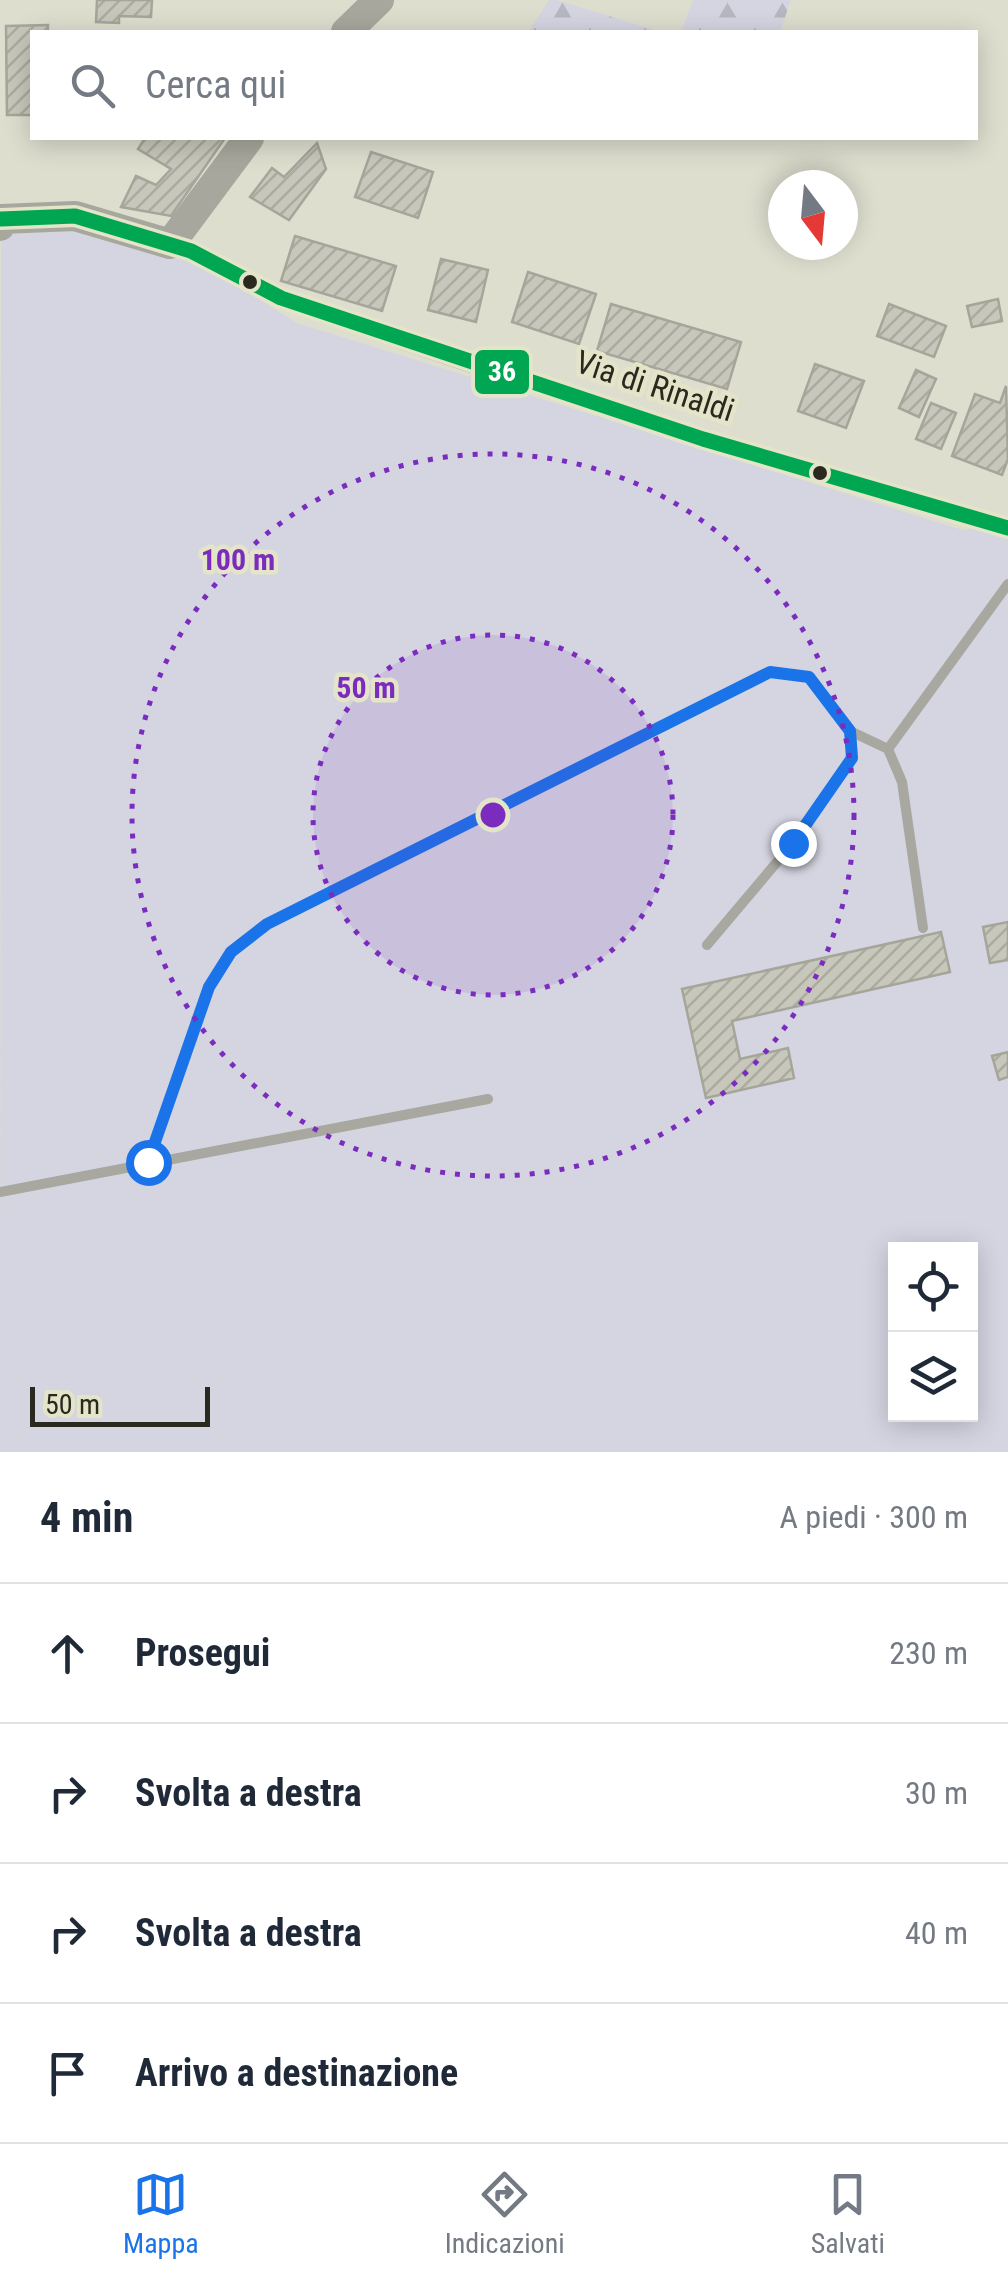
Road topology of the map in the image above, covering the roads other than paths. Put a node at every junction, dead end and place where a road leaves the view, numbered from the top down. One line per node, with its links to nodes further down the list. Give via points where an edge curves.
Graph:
1 (378, 0): 2 (street)
2 (348, 30)
3 (248, 140): 5 (street)
4 (0, 221): 5 (street, Via di Rinaldi, via 75,216)
5 (170, 244): 6 (street, Via di Rinaldi, via 280,298 454,357)
6 (1008, 528)
7 (1008, 584): 9 (lane)
8 (850, 731): 9 (lane); 11 (lane, via 852,758 793,843); 13 (lane, via 809,677 770,672 267,924 231,952 209,987)
9 (888, 749): 10 (lane, via 902,782)
10 (923, 928)
11 (707, 945)
12 (488, 1099): 13 (lane)
13 (148, 1162): 14 (lane)
14 (0, 1192)

